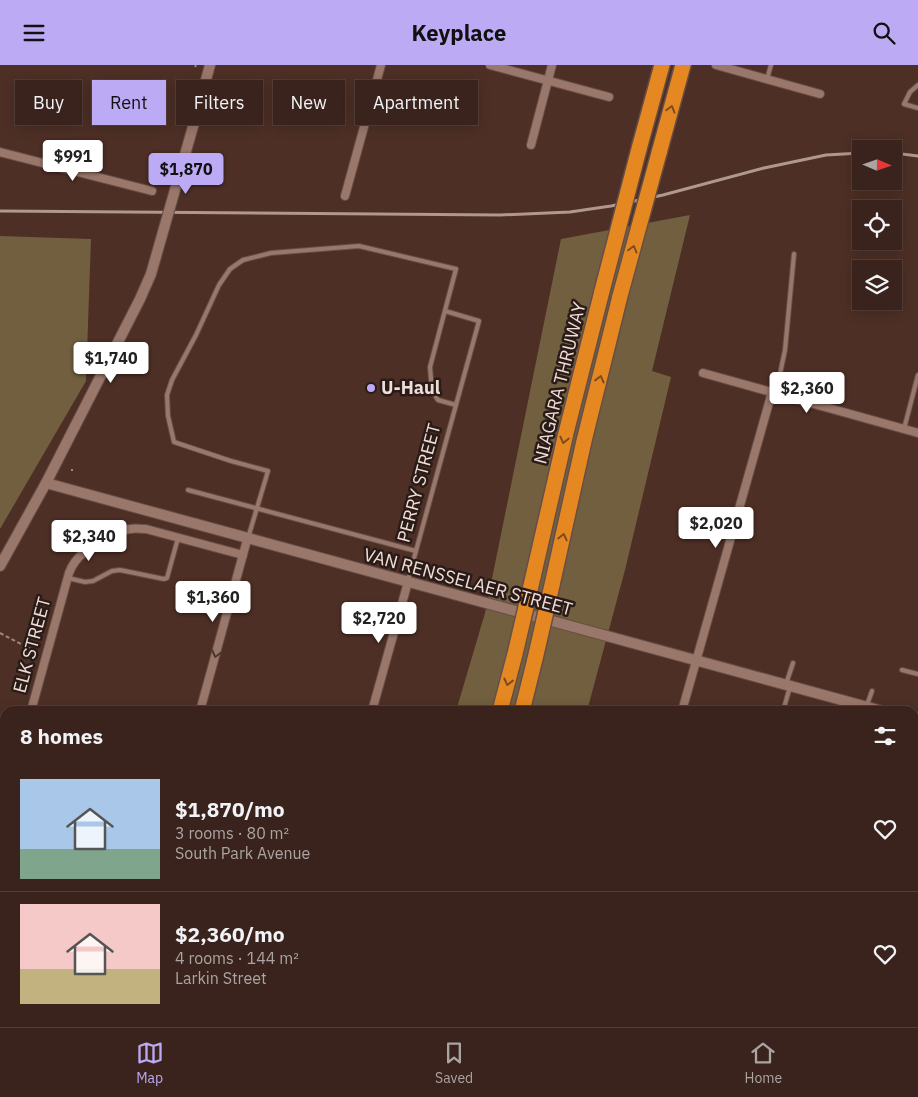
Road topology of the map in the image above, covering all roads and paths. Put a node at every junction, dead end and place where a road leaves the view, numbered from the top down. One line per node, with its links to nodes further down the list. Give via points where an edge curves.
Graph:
1 (210, 65): 27 (street, bridge, via 150,274)
2 (381, 65): 18 (street)
3 (490, 65): 10 (street)
4 (552, 65): 10 (street)
5 (662, 65): 49 (highway, NIAGARA THRUWAY, one-way to 49, bridge, via 566,433)
6 (683, 65): 50 (highway, one-way to 6, bridge, via 584,441)
7 (716, 65): 9 (street)
8 (771, 65): 9 (lane)
9 (767, 79): 12 (street)
10 (548, 81): 13 (street); 15 (street)
11 (918, 85): 14 (lane, via 904,104)
12 (820, 94)
13 (609, 97)
14 (918, 108)
15 (531, 145)
16 (0, 152): 17 (street)
17 (152, 191)
18 (345, 196)
19 (794, 254): 23 (lane, via 785,350)
20 (445, 311): 24 (lane, via 430,367 432,391 438,400); 24 (lane, PERRY STREET, via 479,321); 29 (lane, via 456,269 359,246 271,253 243,260 230,269 172,380 167,395 168,416 174,442 268,471)
21 (703, 373): 23 (street)
22 (918, 375): 25 (lane)
23 (774, 393): 25 (street); 39 (street)
24 (456, 405): 32 (lane, PERRY STREET)
25 (904, 429): 26 (street)
26 (918, 433)
27 (46, 483): 31 (street, VAN RENSSELAER STREET); 34 (street)
28 (188, 490): 29 (lane)
29 (257, 508): 31 (lane); 32 (lane)
30 (178, 538): 33 (street, ELK STREET); 35 (street, ELK STREET, via 146,529 119,532 81,553); 35 (lane, via 167,578 120,570 93,581)
31 (247, 540): 33 (street); 36 (street, VAN RENSSELAER STREET)
32 (416, 551): 36 (lane, PERRY STREET)
33 (243, 555): 47 (street, one-way to 47)
34 (0, 566)
35 (68, 578): 46 (street, ELK STREET)
36 (408, 582): 39 (street, VAN RENSSELAER STREET); 48 (street, PERRY STREET)
37 (0, 633): 38 (path)
38 (38, 653)
39 (697, 660): 43 (street, VAN RENSSELAER STREET); 51 (street)
40 (793, 663): 43 (lane)
41 (902, 670): 42 (lane)
42 (918, 674)
43 (788, 685): 45 (street, VAN RENSSELAER STREET); 52 (lane)
44 (872, 691): 55 (lane)
45 (842, 700): 53 (lane); 54 (street, VAN RENSSELAER STREET)
46 (32, 706)
47 (201, 706)
48 (373, 706)
49 (501, 706)
50 (523, 706)
51 (683, 706)
52 (784, 706)
53 (840, 706)
54 (863, 706)
55 (866, 706)

